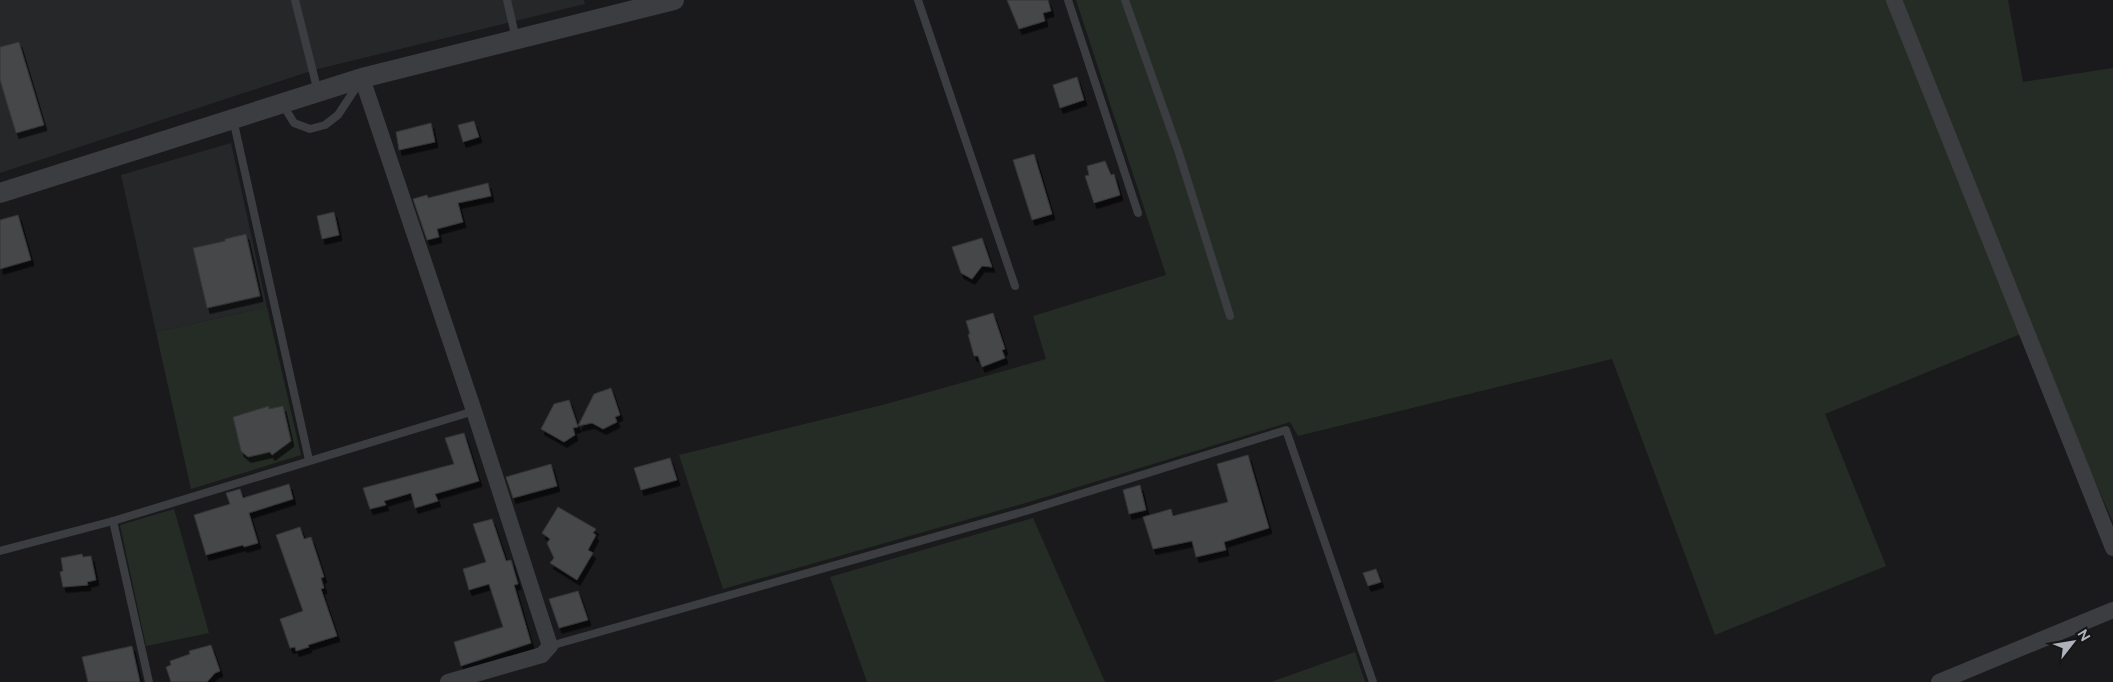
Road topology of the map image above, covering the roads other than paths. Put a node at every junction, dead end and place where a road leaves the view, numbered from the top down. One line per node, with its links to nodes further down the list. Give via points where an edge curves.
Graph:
1 (295, 0): 10 (lane)
2 (507, 0): 8 (lane)
3 (674, 0): 8 (street)
4 (918, 0): 15 (lane)
5 (1068, 0): 14 (lane)
6 (1125, 0): 16 (lane, via 1178,150)
7 (1894, 0): 20 (street)
8 (516, 39): 9 (street)
9 (362, 78): 10 (street); 11 (lane, via 338,115 326,125 310,129 294,123); 17 (street)
10 (318, 92): 11 (street)
11 (282, 104): 12 (street)
12 (232, 119): 13 (street); 18 (lane)
13 (0, 193)
14 (1138, 213)
15 (1015, 286)
16 (1230, 316)
17 (474, 410): 18 (lane); 23 (street)
18 (309, 460): 19 (lane)
19 (113, 521): 21 (lane); 24 (lane)
20 (2113, 548)
21 (0, 551)
22 (2113, 610): 27 (street)
23 (550, 646): 25 (street, via 542,655); 26 (lane, via 1026,511 1286,430)
24 (149, 682)
25 (448, 682)
26 (1373, 682)
27 (1939, 682)

